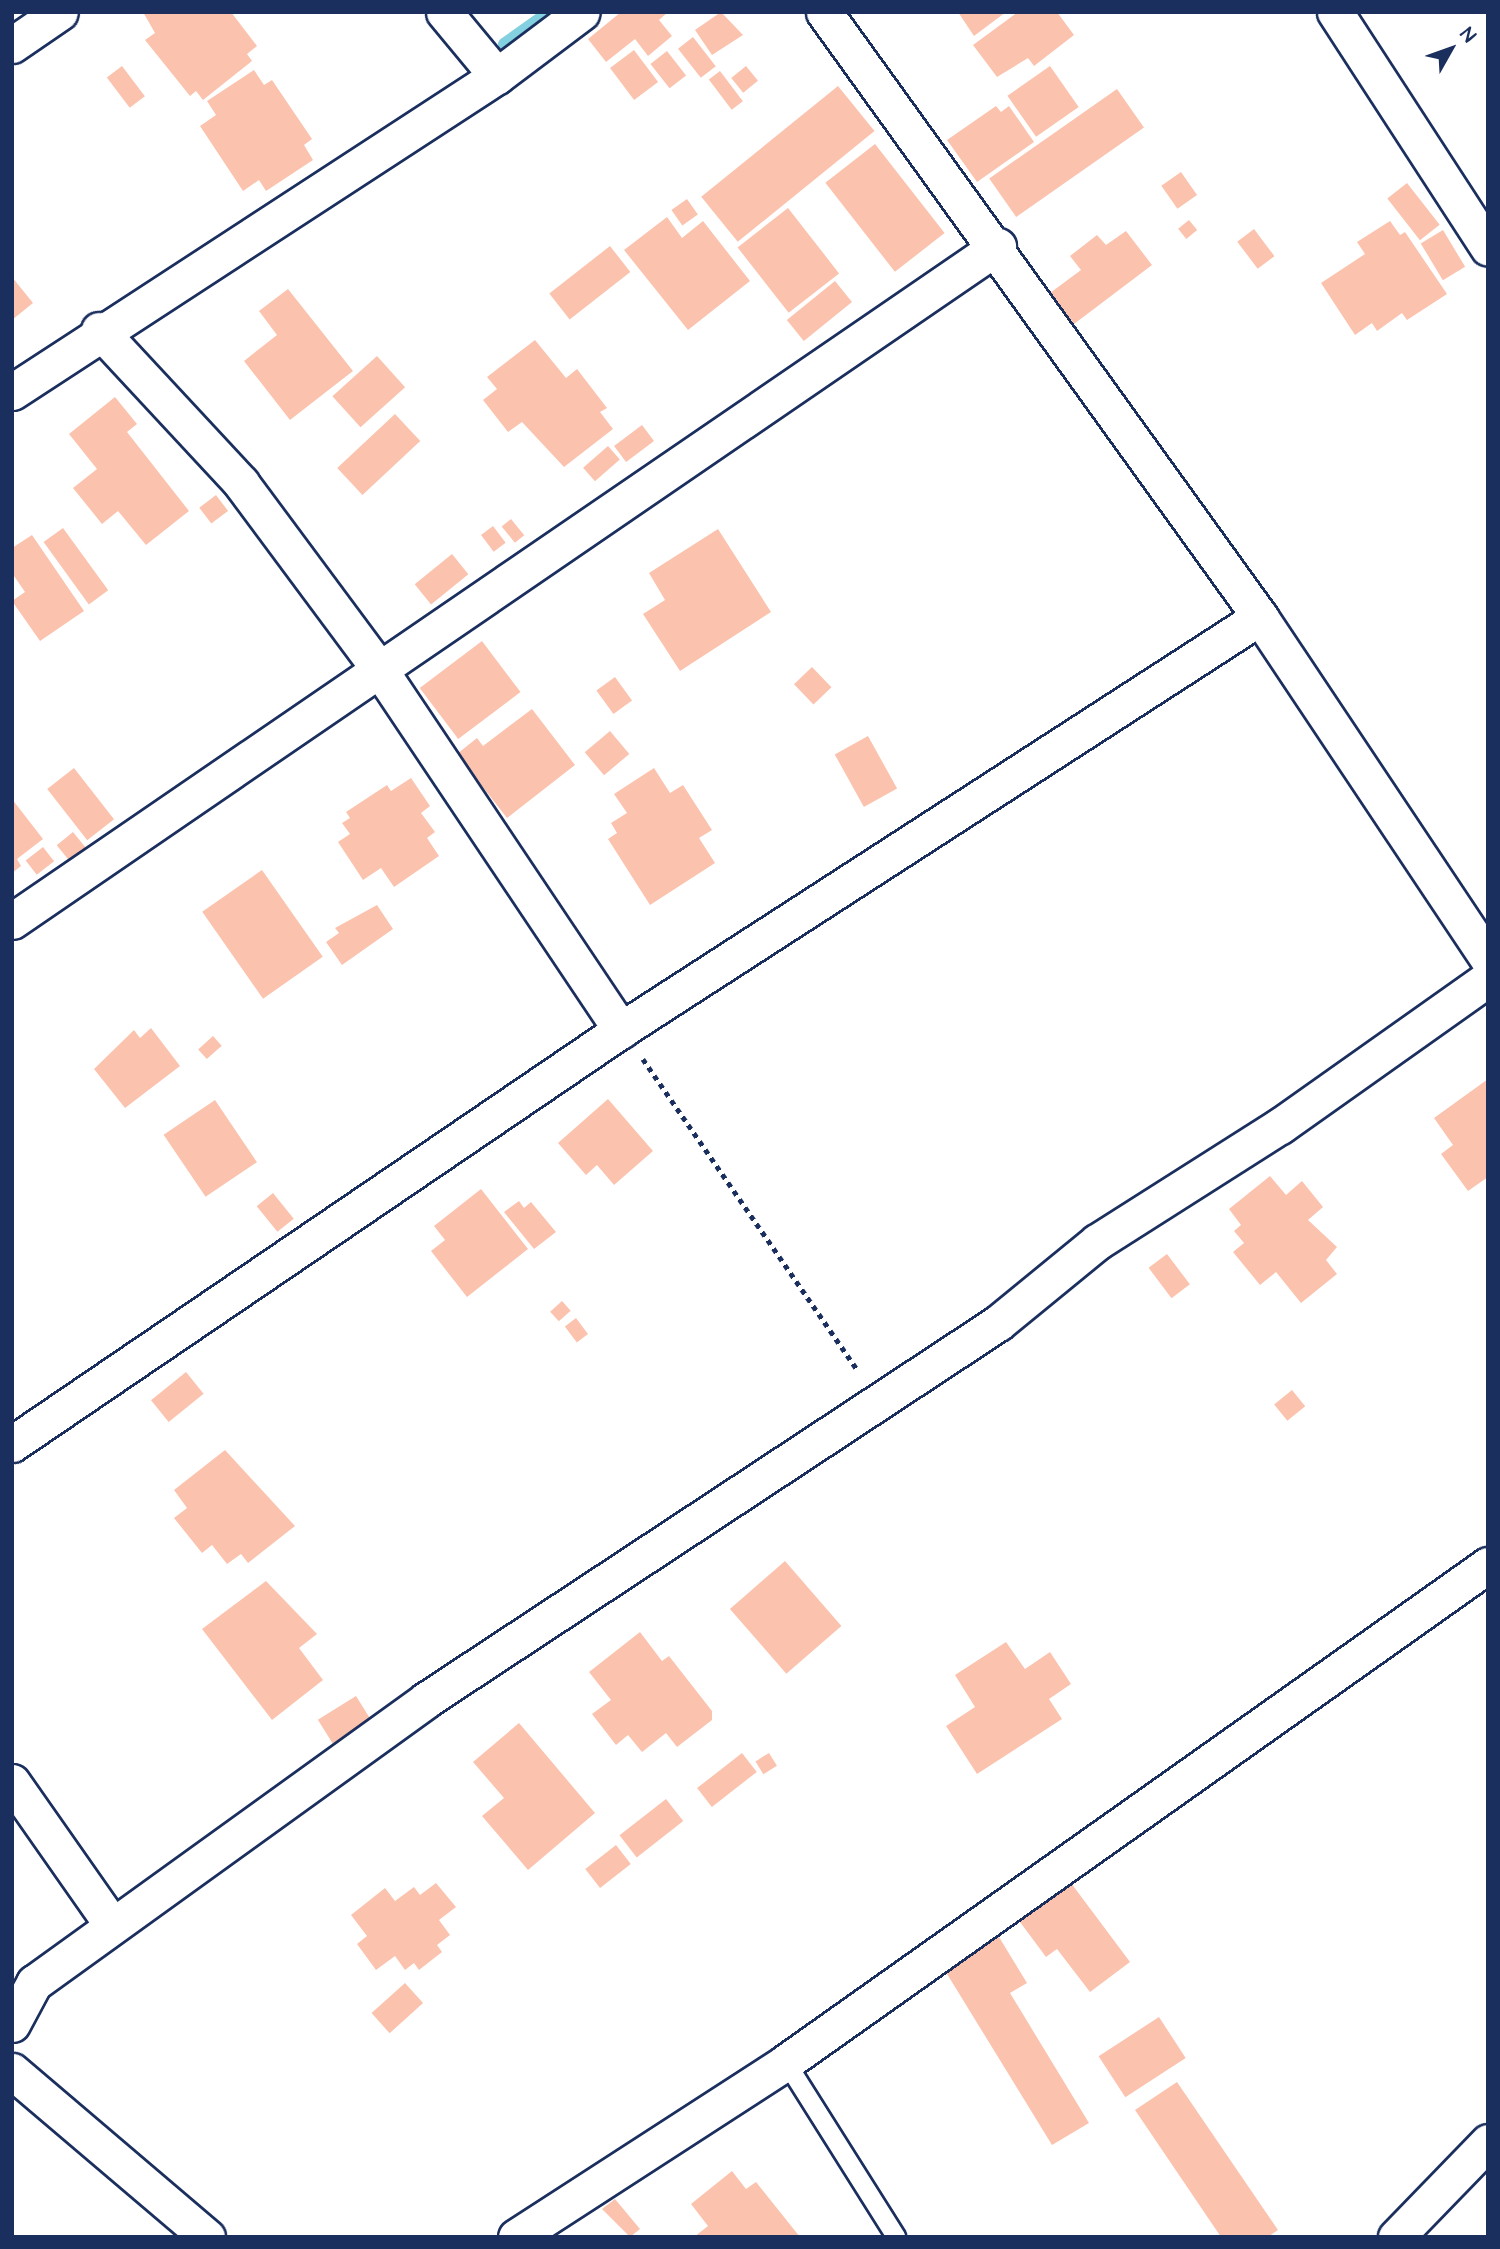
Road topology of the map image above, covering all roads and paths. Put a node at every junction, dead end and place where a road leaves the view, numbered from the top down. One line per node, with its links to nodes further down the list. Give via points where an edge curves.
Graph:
1 (60, 12): 6 (street)
2 (444, 12): 7 (street)
3 (582, 12): 7 (street)
4 (824, 12): 8 (street)
5 (1335, 12): 9 (street)
6 (12, 45)
7 (497, 76): 10 (street)
8 (998, 246): 12 (street); 13 (street)
9 (1488, 248)
10 (99, 330): 11 (street); 13 (street, via 241,483)
11 (12, 392)
12 (1260, 617): 15 (street); 17 (street)
13 (382, 673): 14 (street); 17 (street)
14 (12, 921)
15 (1488, 959)
16 (1488, 979): 18 (street, via 1280,1126 1097,1242 998,1323)
17 (621, 1030): 18 (path); 19 (street)
18 (880, 1401): 22 (street, via 589,1587)
19 (12, 1444)
20 (1488, 1565): 24 (street)
21 (12, 1782): 22 (street)
22 (112, 1925): 23 (street, via 34,1983)
23 (12, 2024)
24 (786, 2062): 28 (street); 29 (lane)
25 (12, 2071): 27 (street)
26 (1488, 2142): 30 (street)
27 (206, 2237)
28 (516, 2237)
29 (897, 2237)
30 (1396, 2237)

